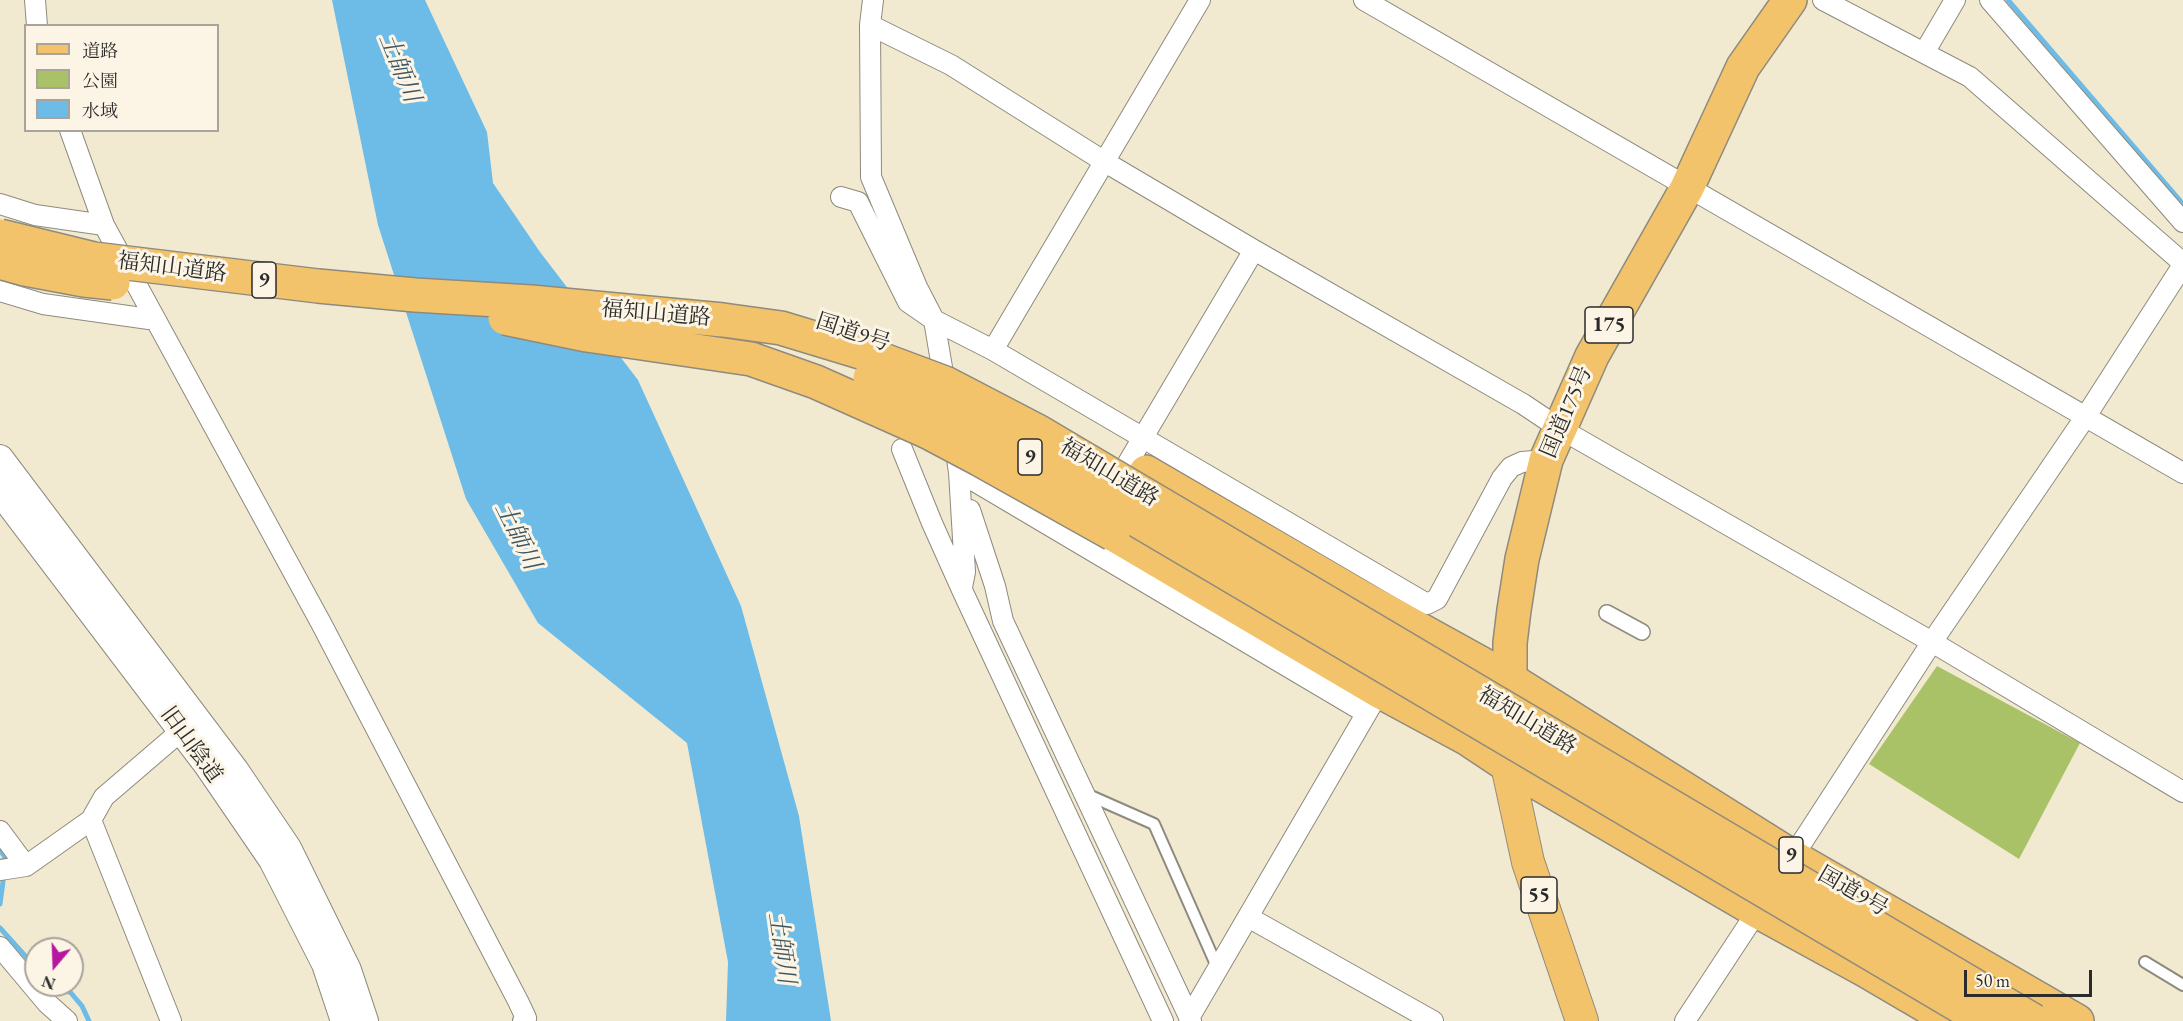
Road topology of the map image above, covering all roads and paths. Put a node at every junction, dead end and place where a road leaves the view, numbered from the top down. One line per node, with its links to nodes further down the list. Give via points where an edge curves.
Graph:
1 (35, 0): 9 (street)
2 (873, 0): 10 (street)
3 (1200, 0): 13 (street)
4 (1364, 0): 14 (street)
5 (1790, 0): 14 (highway, 国道175号 / 175, via 1743,67)
6 (1823, 0): 11 (street)
7 (1955, 0): 11 (street)
8 (1990, 0): 17 (street)
9 (37, 24)
10 (870, 25): 13 (street, via 951,65); 27 (street, via 871,177)
11 (1924, 53): 22 (street, via 1970,77)
12 (71, 132): 18 (street)
13 (1104, 162): 20 (street); 28 (street)
14 (1687, 188): 29 (street); 30 (highway, 国道175号 / 175, via 1592,356)
15 (841, 197): 27 (street, via 858,202 908,302)
16 (0, 204): 18 (street, via 35,215)
17 (2183, 222)
18 (104, 225): 26 (street)
19 (0, 236): 24 (highway, 福知山道路 / 9, bridge, via 94,259 318,286)
20 (1254, 250): 30 (street); 31 (street)
21 (0, 262): 25 (highway, 福知山道路 / 9, bridge, via 84,280)
22 (2183, 264): 29 (street)
23 (0, 291): 26 (street, via 43,304)
24 (531, 302): 43 (highway, 国道9号 / 9, bridge, via 561,299 721,304 797,316 859,333 965,374 1146,472); 72 (highway, 福知山道路 / 9, bridge, via 781,328 945,383 1049,438)
25 (497, 316): 44 (highway, 9, bridge, via 588,335 751,359 816,381 1040,491); 71 (highway, 福知山道路 / 9, bridge, via 724,335 775,344 883,382 1042,464)
26 (156, 320): 65 (street, via 321,623 518,1001 526,1018)
27 (934, 320): 28 (street); 35 (street)
28 (993, 350): 31 (street)
29 (2086, 416): 36 (street); 42 (street)
30 (1559, 428): 34 (highway, 国道175号 / 175); 42 (street)
31 (1143, 437): 34 (street, via 1427,604 1437,599 1511,467); 38 (street)
32 (902, 449): 39 (street)
33 (0, 458): 64 (street, via 236,771 288,848 348,970)
34 (1546, 460): 43 (highway, 国道175号 / 175, via 1518,580 1510,643)
35 (959, 472): 38 (street); 39 (street, via 965,572); 48 (street, via 1003,621)
36 (2183, 473)
37 (0, 492): 45 (street, 旧山陰道)
38 (1080, 544): 44 (street)
39 (962, 590): 66 (street)
40 (1607, 613): 41 (street)
41 (1642, 632)
42 (1932, 642): 47 (street); 51 (street)
43 (1511, 680): 46 (highway, 国道175号 / 175); 51 (highway, 国道9号 / 9)
44 (1373, 702): 46 (highway, 9, via 1468,739); 55 (street)
45 (181, 731): 49 (street, via 104,797); 63 (street, 旧山陰道, via 272,861 325,964)
46 (1507, 765): 54 (highway, 9); 68 (main road, 55, via 1528,862)
47 (2183, 792)
48 (1083, 793): 58 (lane, via 1154,824); 60 (street)
49 (91, 820): 52 (street); 62 (street)
50 (0, 831): 52 (street)
51 (1793, 857): 54 (street); 73 (highway, 国道9号 / 9)
52 (26, 866): 53 (street)
53 (1, 868)
54 (1757, 912): 69 (street); 70 (highway, 9)
55 (1248, 917): 58 (street); 67 (street)
56 (0, 946): 61 (street)
57 (2145, 962): 59 (lane)
58 (1218, 969): 60 (street)
59 (2183, 985)
60 (1190, 1019)
61 (67, 1021)
62 (171, 1021)
63 (344, 1021)
64 (365, 1021)
65 (523, 1021)
66 (1163, 1021)
67 (1433, 1021)
68 (1582, 1021)
69 (1685, 1021)
70 (1952, 1021)
71 (1985, 1021)
72 (2034, 1021)
73 (2077, 1021)

